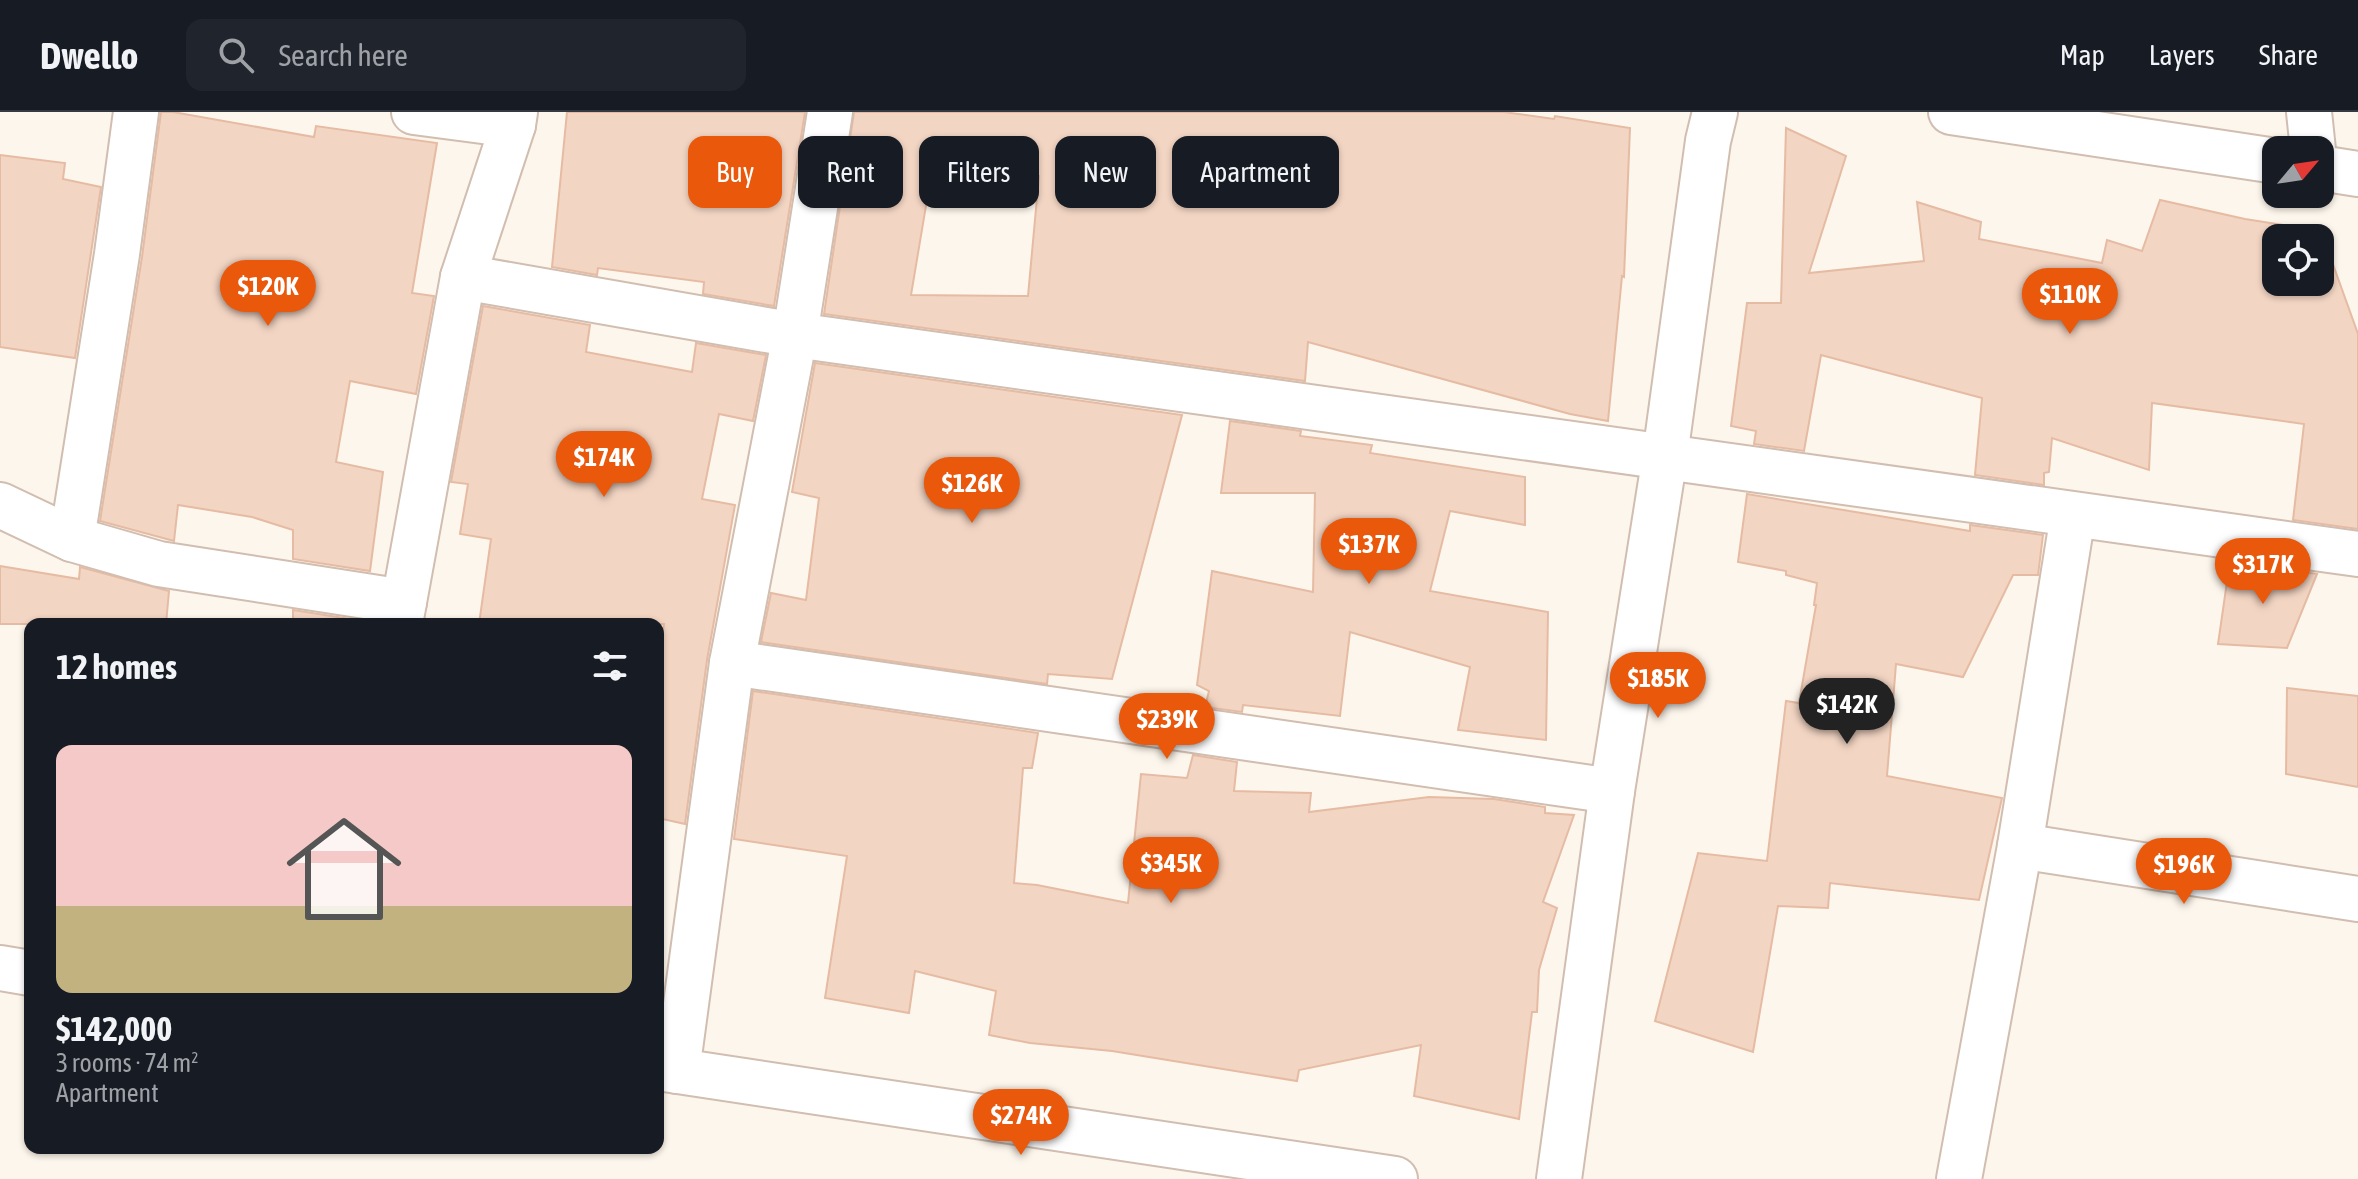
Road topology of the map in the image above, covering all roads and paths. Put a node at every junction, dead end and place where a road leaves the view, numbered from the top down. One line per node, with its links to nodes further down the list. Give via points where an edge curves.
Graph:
1 (136, 112): 18 (street)
2 (414, 112): 7 (street)
3 (830, 112): 14 (street)
4 (1715, 112): 15 (street)
5 (1951, 112): 8 (street)
6 (2309, 112): 9 (street)
7 (514, 119): 13 (street)
8 (2167, 128): 10 (street)
9 (2312, 136)
10 (2262, 157)
11 (2334, 170): 12 (street)
12 (2358, 174)
13 (463, 277): 14 (street); 20 (street)
14 (795, 335): 15 (street); 21 (street)
15 (1665, 456): 17 (street); 22 (street)
16 (0, 505): 18 (street)
17 (2073, 515): 19 (street); 23 (street)
18 (72, 539): 20 (street, via 159,564)
19 (2358, 554)
20 (402, 613)
21 (732, 663): 22 (street); 27 (street)
22 (1612, 791): 29 (street)
23 (2020, 846): 24 (street); 30 (street)
24 (2358, 899)
25 (0, 968): 26 (street)
26 (24, 972)
27 (667, 1069): 28 (street)
28 (1395, 1179)
29 (1559, 1179)
30 (1959, 1179)

